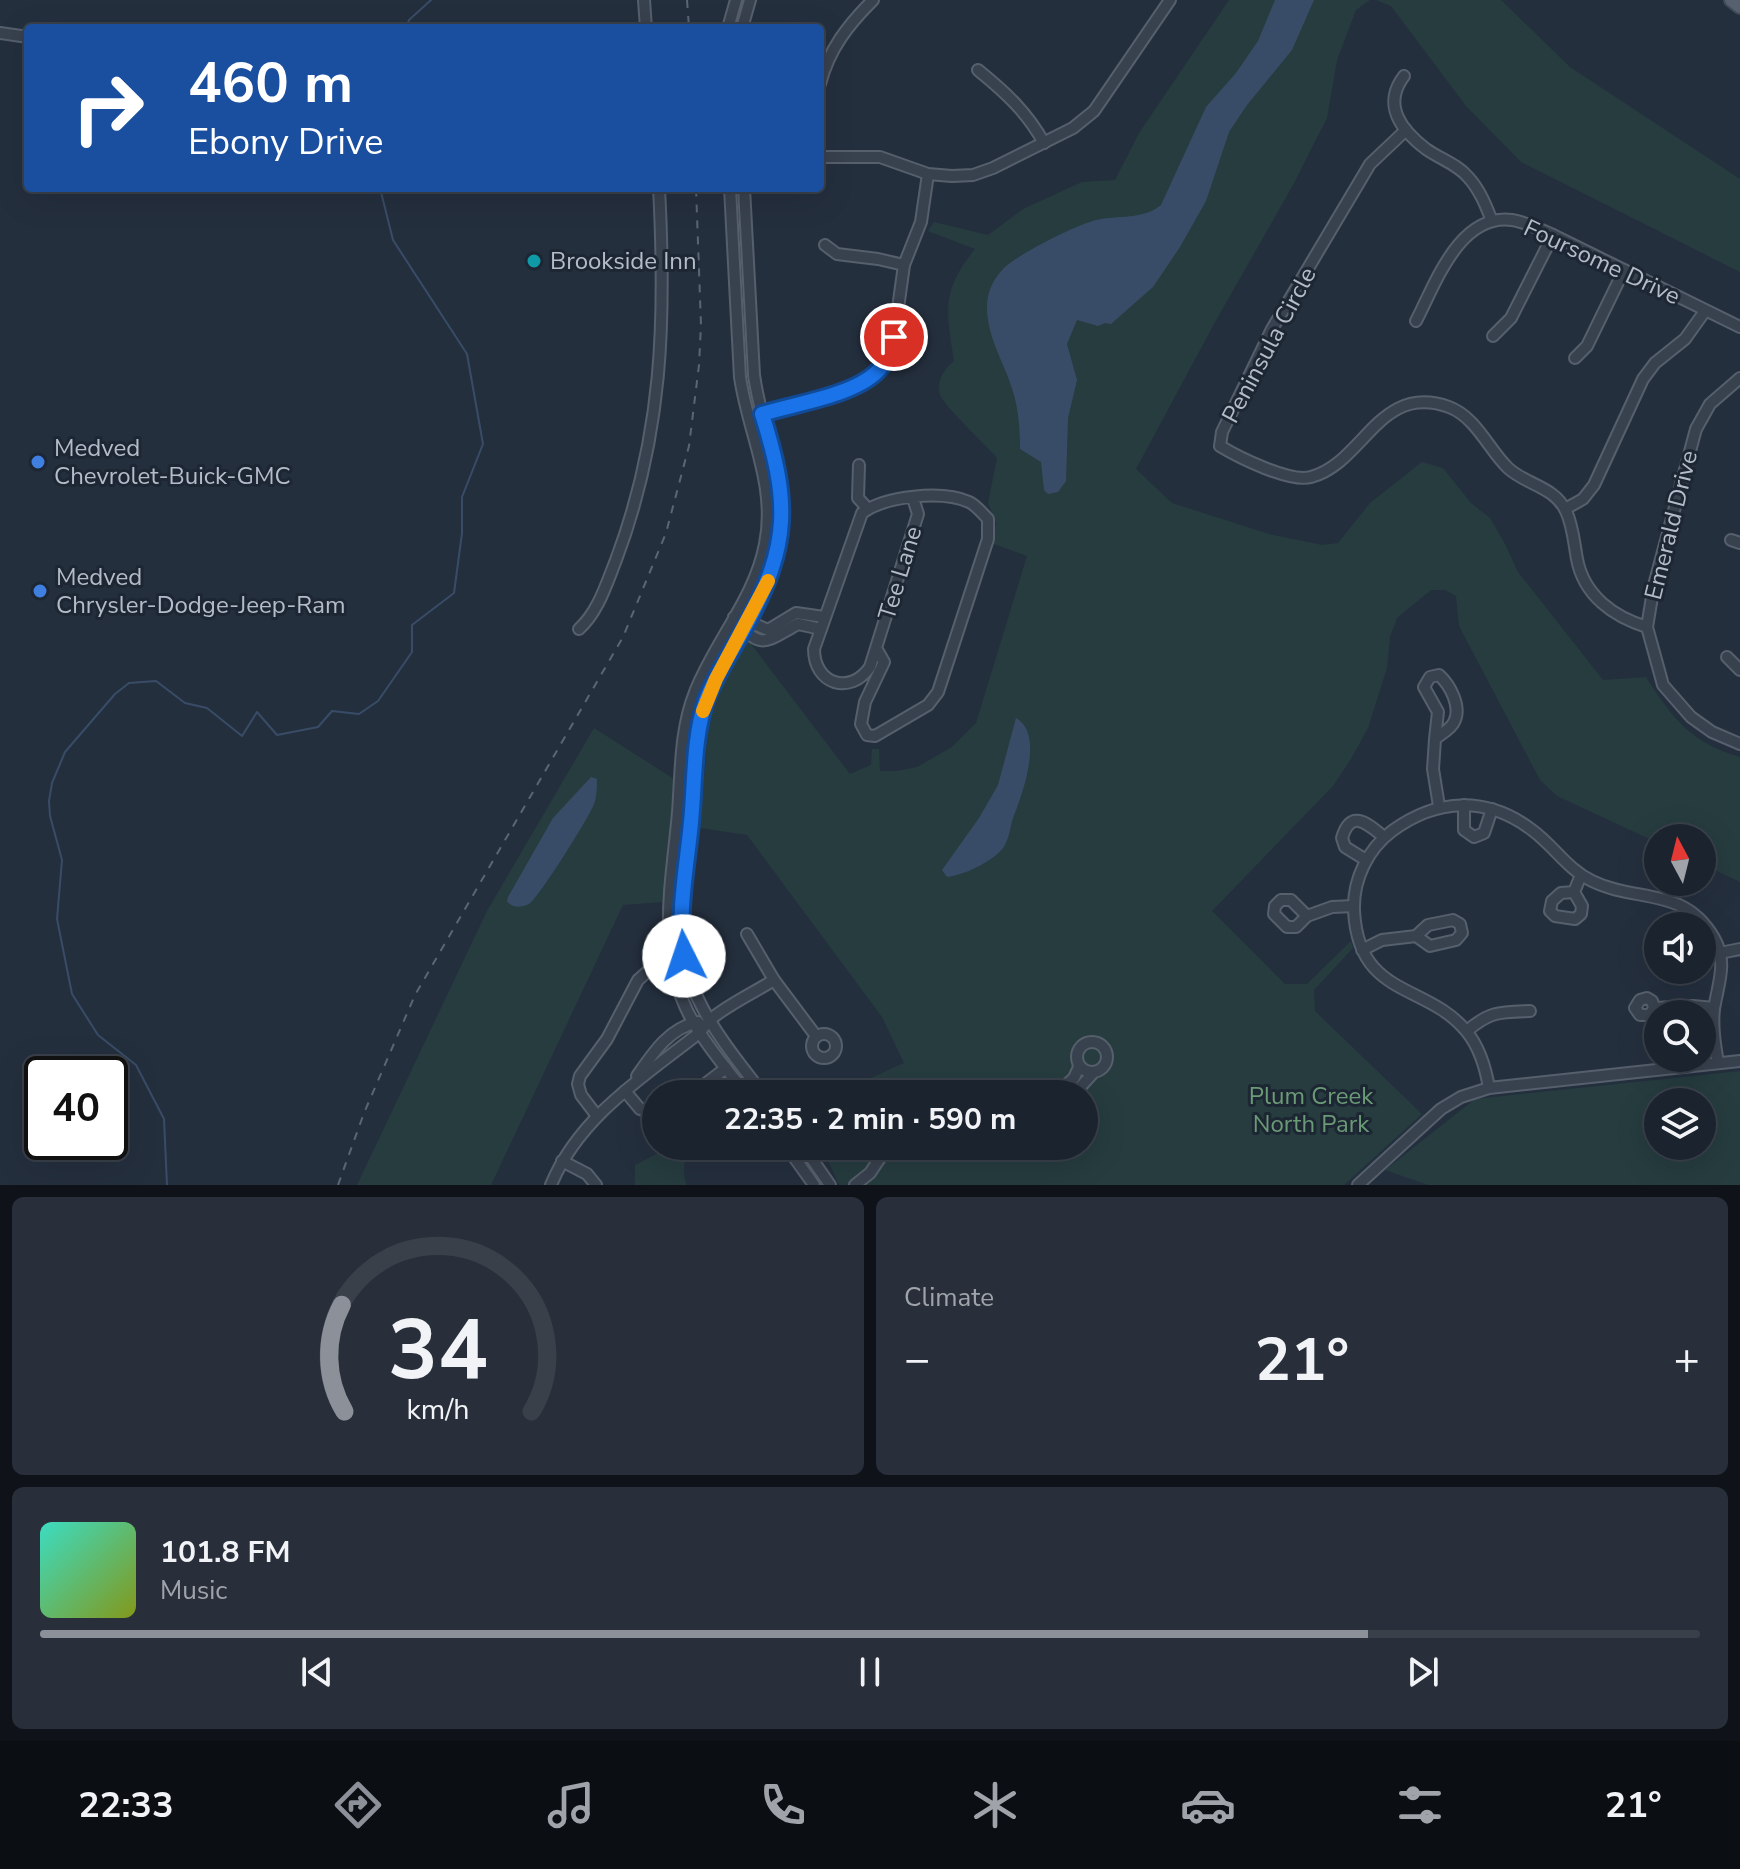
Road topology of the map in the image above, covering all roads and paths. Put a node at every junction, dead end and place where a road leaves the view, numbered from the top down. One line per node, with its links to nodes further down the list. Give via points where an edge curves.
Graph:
1 (644, 0): 8 (street)
2 (736, 0): 9 (street)
3 (750, 0): 10 (street)
4 (873, 0): 13 (street, via 842,34)
5 (1170, 0): 17 (street, via 1094,111)
6 (1731, 0): 7 (main road)
7 (1740, 7)
8 (646, 24)
9 (729, 24)
10 (743, 24)
11 (0, 33): 12 (street)
12 (24, 36)
13 (824, 68)
14 (978, 70): 17 (street, via 1029,116)
15 (1404, 76): 16 (street, via 1394,89 1393,106)
16 (1406, 130): 23 (street, via 1467,176); 39 (street, Peninsula Circle, via 1370,164 1272,329 1220,446 1281,474 1309,478 1338,464 1385,415 1433,402 1453,408 1510,470 1541,485)
17 (1044, 143): 19 (street, via 973,175)
18 (824, 157): 19 (street, via 880,157)
19 (928, 174): 26 (street, via 921,222)
20 (659, 192): 44 (street, via 658,385 643,478 610,576 594,612)
21 (730, 192): 35 (street, via 737,347)
22 (744, 192): 34 (street, via 752,355)
23 (1492, 221): 24 (street, Foursome Drive, via 1527,224); 29 (street, Foursome Drive, via 1465,237 1452,253)
24 (1553, 235): 27 (street, Foursome Drive); 31 (street, via 1511,318)
25 (825, 245): 26 (street, via 837,254)
26 (904, 265): 34 (street, via 894,337 881,369 857,386)
27 (1624, 270): 28 (street, Foursome Drive); 32 (street, via 1587,346)
28 (1705, 311): 30 (street, Foursome Drive); 39 (street, via 1685,339 1643,379 1594,485)
29 (1416, 321)
30 (1740, 327)
31 (1493, 336)
32 (1575, 358)
33 (1740, 378): 43 (street, Emerald Drive, via 1710,404 1696,429)
34 (762, 414): 35 (street); 42 (street, via 781,485 781,530 770,577)
35 (748, 418): 40 (street, via 765,476 767,529 756,572)
36 (859, 465): 38 (street, via 858,498)
37 (913, 498): 38 (street); 45 (street, Tee Lane, via 918,514); 45 (street, via 951,496 972,503 988,519 988,539 938,692 928,705 875,736 867,735 861,724 884,662)
38 (868, 509): 41 (street, via 862,513)
39 (1565, 509): 43 (street, via 1587,585 1611,612)
40 (734, 617): 42 (street); 64 (street, via 699,682 685,730 667,913)
41 (822, 623): 42 (street, via 798,624 769,641 757,639); 45 (street, via 814,660 822,675 834,682 863,677)
42 (746, 625): 68 (street, via 711,688 701,719 681,914 688,976)
43 (1647, 627): 49 (street, Emerald Drive, via 1663,685 1691,717)
44 (579, 629)
45 (876, 648)
46 (1727, 657): 47 (street)
47 (1740, 670)
48 (1435, 739): 48 (street, via 1452,726 1457,713 1439,675 1430,677 1424,687 1438,712); 51 (street)
49 (1740, 744)
50 (1464, 805): 51 (street); 52 (street); 52 (street, via 1464,830 1474,837 1484,833)
51 (1439, 806): 53 (street)
52 (1492, 809): 55 (street, via 1533,830)
53 (1384, 837): 54 (street); 54 (street, via 1365,822 1348,826 1342,838 1345,847)
54 (1366, 860): 57 (street)
55 (1581, 875): 56 (street); 63 (street, via 1622,892 1675,902 1701,921)
56 (1574, 892)
57 (1354, 906): 58 (street); 62 (street)
58 (1307, 916)
59 (747, 934): 65 (street)
60 (1416, 936): 62 (street, via 1382,940)
61 (1740, 949): 63 (street)
62 (1362, 950): 70 (street, via 1387,980)
63 (1720, 953): 66 (street)
64 (672, 966): 69 (street); 86 (street, via 638,980 580,1076 581,1095)
65 (774, 980): 68 (street); 71 (street)
66 (1716, 1000)
67 (1530, 1011): 70 (street, via 1496,1012)
68 (708, 1021): 69 (street); 80 (street)
69 (696, 1028): 76 (street); 84 (street, via 661,1043)
70 (1467, 1031): 83 (street)
71 (816, 1036)
72 (1716, 1048): 74 (street)
73 (1740, 1061): 74 (street)
74 (1718, 1063): 83 (street)
75 (1079, 1067): 77 (street); 77 (street, via 1080,1047 1097,1043 1107,1057 1104,1067); 81 (street)
76 (726, 1068): 78 (street); 79 (street)
77 (1093, 1073): 82 (street)
78 (710, 1080)
79 (735, 1080)
80 (752, 1080)
81 (1072, 1080)
82 (1087, 1080)
83 (1489, 1088): 96 (street, via 1441,1109)
84 (625, 1091): 85 (street); 86 (street)
85 (642, 1110)
86 (597, 1116): 89 (street)
87 (813, 1160): 94 (street)
88 (879, 1160): 95 (street)
89 (562, 1161): 91 (street); 92 (street)
90 (798, 1162): 93 (street)
91 (551, 1185)
92 (596, 1185)
93 (814, 1185)
94 (830, 1185)
95 (855, 1185)
96 (1358, 1185)

